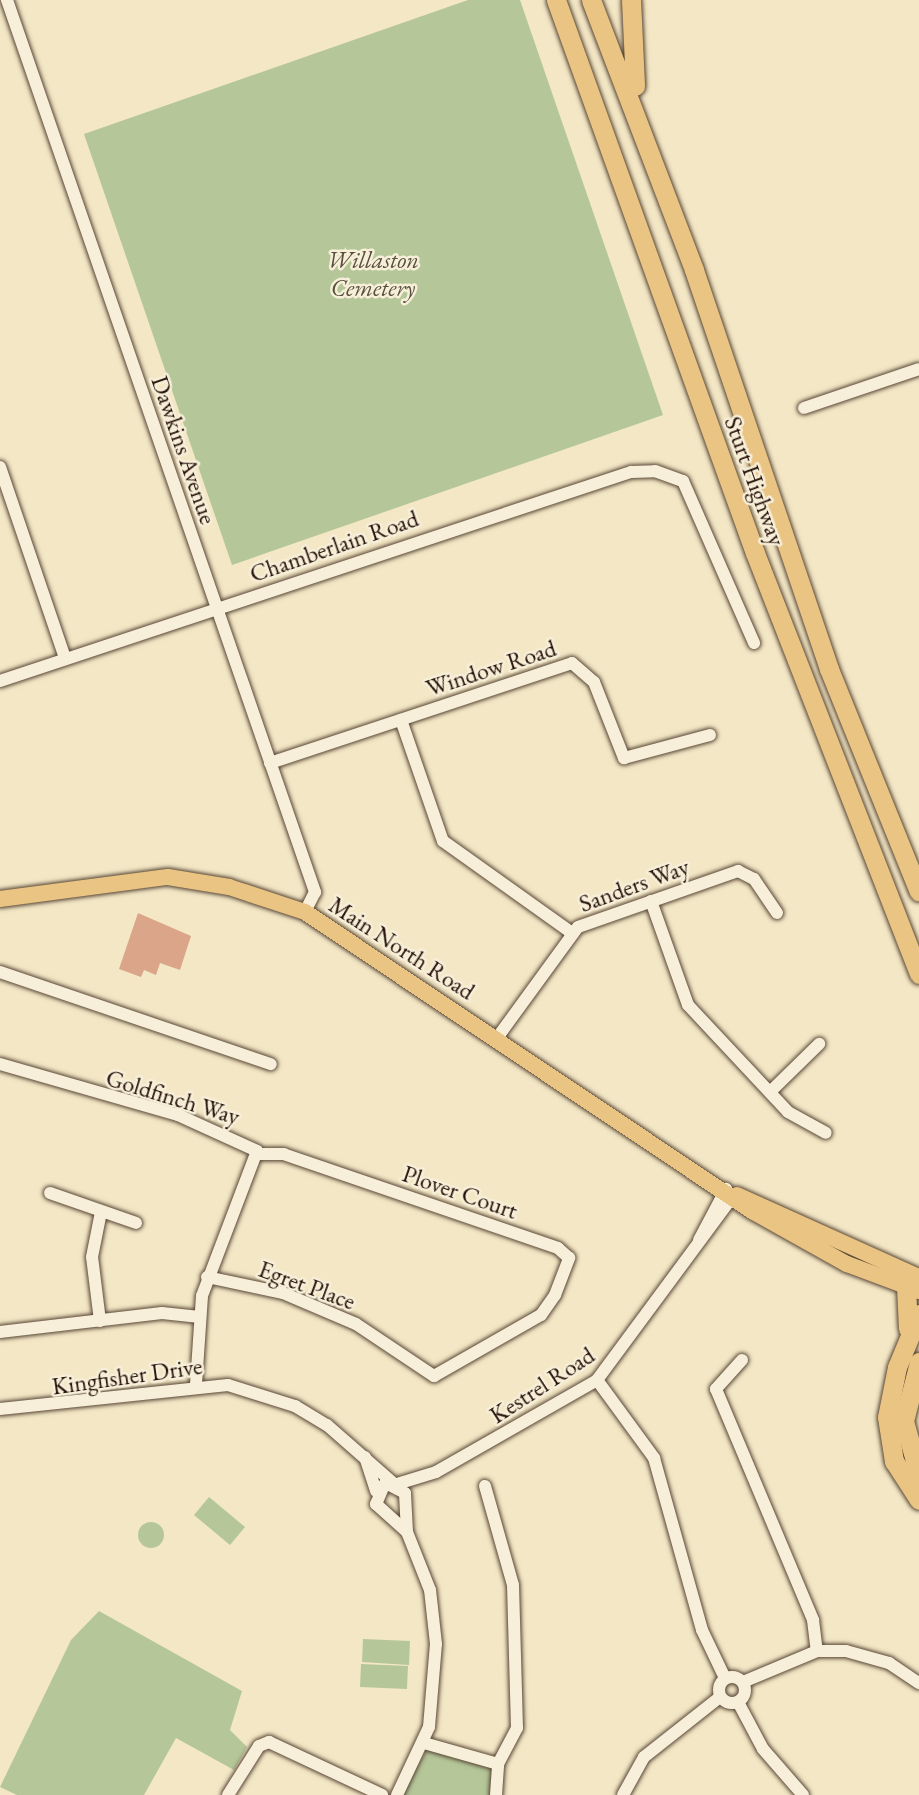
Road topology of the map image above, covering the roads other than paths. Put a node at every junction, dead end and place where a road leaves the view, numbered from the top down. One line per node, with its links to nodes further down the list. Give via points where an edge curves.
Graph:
1 (7, 0): 9 (street, Dawkins Avenue)
2 (556, 0): 23 (highway, Sturt Highway, via 755,553)
3 (591, 0): 5 (highway, Sturt Highway)
4 (631, 0): 5 (highway, via 630,47)
5 (642, 124): 16 (highway, Sturt Highway, via 829,669)
6 (919, 369): 7 (street)
7 (804, 408)
8 (0, 467): 11 (street)
9 (217, 610): 10 (street, Chamberlain Road, via 631,471 656,471 683,481); 11 (street, Chamberlain Road); 15 (street, Dawkins Avenue)
10 (754, 643)
11 (65, 658): 12 (street, Chamberlain Road)
12 (0, 681)
13 (401, 720): 14 (street, Window Road, via 572,663 594,682 624,758); 15 (street, Window Road); 21 (street, via 443,841)
14 (710, 735)
15 (270, 763): 19 (street, Dawkins Avenue, via 315,892)
16 (919, 892)
17 (0, 899): 19 (main road, Main North Road, via 168,877 229,887)
18 (651, 901): 20 (street, Sanders Way, via 738,871 754,879); 21 (street, Sanders Way); 28 (street, via 688,1005)
19 (305, 912): 24 (main road, Main North Road)
20 (777, 913)
21 (569, 931): 24 (street, Sanders Way)
22 (0, 972): 27 (street)
23 (919, 974)
24 (497, 1038): 31 (main road, Main North Road)
25 (819, 1044): 28 (street)
26 (0, 1064): 30 (street, Goldfinch Way, via 178,1115 246,1141)
27 (271, 1064)
28 (771, 1092): 29 (street, via 803,1123)
29 (826, 1133)
30 (258, 1154): 35 (street, Goldfinch Way); 40 (street, Plover Court, via 284,1154 565,1252 569,1258 555,1294)
31 (730, 1192): 36 (main road, Main North Road, via 836,1258); 45 (street, Kestrel Road)
32 (50, 1193): 33 (street)
33 (101, 1212): 34 (street); 39 (street, via 92,1257)
34 (136, 1223)
35 (207, 1277): 38 (street, Goldfinch Way); 40 (street, Egret Place, via 283,1293 356,1324 434,1376)
36 (915, 1285): 42 (highway)
37 (919, 1314): 42 (highway)
38 (200, 1317): 39 (street, via 162,1313); 46 (street, Goldfinch Way)
39 (100, 1321): 41 (street)
40 (531, 1322)
41 (0, 1332)
42 (905, 1346): 54 (highway, via 889,1398 888,1437 899,1472)
43 (742, 1360): 58 (street, via 716,1389 808,1607)
44 (919, 1362): 50 (highway, via 904,1421)
45 (597, 1380): 49 (street, Kestrel Road); 59 (street, via 654,1458 702,1630)
46 (196, 1385): 47 (street, Kingfisher Drive, via 65,1406); 48 (street, Kingfisher Drive, via 228,1385 296,1406)
47 (0, 1409)
48 (365, 1456): 51 (street, Kingfisher Drive); 53 (street)
49 (436, 1472): 51 (street, Kestrel Road); 55 (street, Kestrel Road)
50 (919, 1475)
51 (395, 1483): 53 (street, Kestrel Road); 55 (street, Kingfisher Drive)
52 (485, 1486): 65 (street, via 513,1585 517,1658 517,1727)
53 (376, 1491): 56 (street)
54 (919, 1500)
55 (405, 1502): 56 (street); 57 (street)
56 (383, 1512): 57 (street)
57 (407, 1532): 64 (street, via 427,1580 436,1644 436,1693)
58 (817, 1651): 60 (street); 61 (street, via 872,1657)
59 (725, 1678): 60 (street); 62 (street)
60 (743, 1682): 63 (street)
61 (919, 1683)
62 (720, 1697): 63 (street); 70 (street, via 644,1757)
63 (738, 1702): 71 (street, via 763,1749)
64 (424, 1742): 65 (street); 68 (street)
65 (498, 1764): 69 (street)
66 (228, 1795): 67 (street, via 258,1746 269,1742)
67 (382, 1795)
68 (397, 1795)
69 (496, 1795)
70 (623, 1795)
71 (803, 1795)

